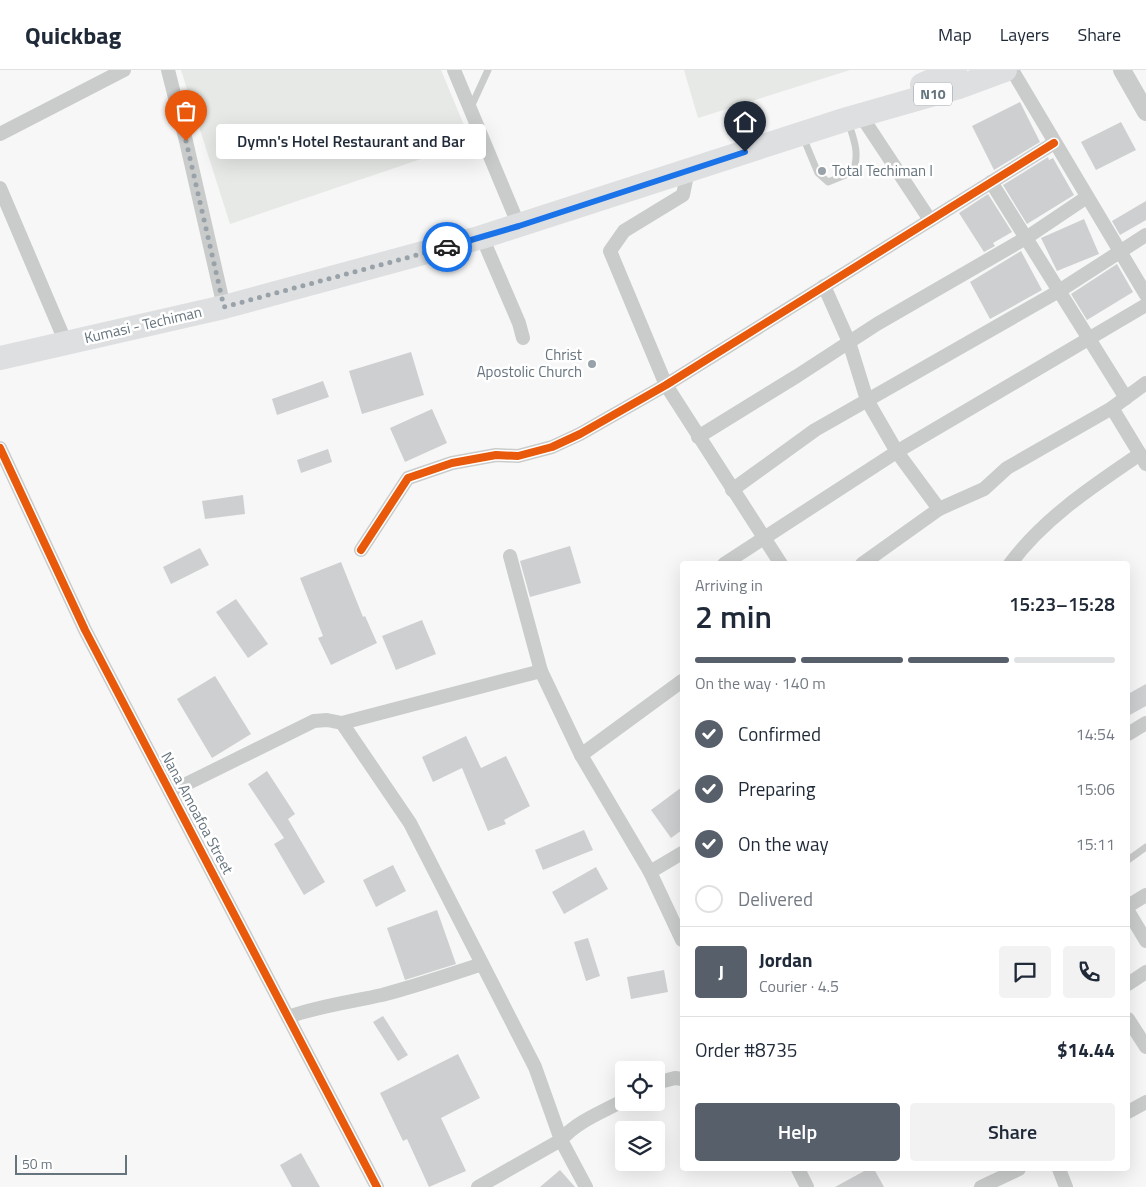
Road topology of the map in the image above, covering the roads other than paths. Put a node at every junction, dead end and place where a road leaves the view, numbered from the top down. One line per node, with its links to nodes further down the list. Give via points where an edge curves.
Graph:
1 (124, 70): 13 (street)
2 (168, 70): 29 (street)
3 (454, 70): 9 (street)
4 (488, 70): 9 (lane)
5 (955, 70): 11 (highway, N10)
6 (1005, 70): 11 (highway, N10, via 959,87)
7 (1012, 70): 14 (street)
8 (1122, 70): 10 (street)
9 (470, 110): 20 (street)
10 (1146, 112)
11 (853, 116): 12 (highway, Kumasi - Techiman / N10); 12 (lane, via 856,145 853,172 828,182 818,173); 19 (street)
12 (802, 133): 15 (highway, Kumasi - Techiman / N10)
13 (0, 134)
14 (1054, 143): 16 (street); 18 (street)
15 (688, 170): 20 (highway, Kumasi - Techiman / N10); 36 (street, via 683,195 624,231 610,250)
16 (991, 182): 19 (street); 23 (street)
17 (0, 188): 33 (street)
18 (1087, 197): 23 (street); 24 (street)
19 (930, 220): 25 (street)
20 (519, 226): 22 (highway, Kumasi - Techiman / N10)
21 (1146, 235): 24 (street)
22 (482, 237): 29 (highway, Kumasi - Techiman / N10); 30 (street)
23 (1026, 238): 26 (street); 32 (street)
24 (1120, 250): 26 (street); 27 (street)
25 (824, 286): 32 (street); 36 (street)
26 (1059, 291): 31 (street); 38 (street)
27 (1146, 295)
28 (1146, 305): 31 (street)
29 (224, 307): 33 (highway, Kumasi - Techiman / N10)
30 (523, 338)
31 (1089, 338): 37 (street); 42 (street)
32 (849, 342): 38 (street); 40 (street)
33 (66, 343): 34 (highway, Kumasi - Techiman / N10)
34 (0, 358)
35 (1146, 383): 37 (street)
36 (666, 386): 40 (street); 47 (street, via 552,447 518,456 496,455 452,463 408,478)
37 (1126, 398): 39 (street)
38 (867, 400): 42 (street); 44 (street, via 815,430)
39 (1112, 408): 43 (street); 45 (street, via 1007,468 984,489)
40 (698, 437): 44 (street)
41 (0, 448): 59 (street, Nana Amoafoa Street, via 85,630)
42 (898, 452): 45 (street); 46 (street, via 840,487)
43 (1143, 459): 52 (street, via 1057,514)
44 (732, 490): 46 (street)
45 (939, 509): 51 (street)
46 (766, 539): 49 (street); 50 (street)
47 (361, 550)
48 (510, 556): 53 (street)
49 (729, 561)
50 (779, 561)
51 (866, 561)
52 (1012, 561)
53 (541, 671): 55 (street); 58 (street)
54 (680, 682): 58 (street)
55 (342, 723): 59 (street, via 314,721); 69 (street, via 410,823)
56 (1146, 723): 57 (street)
57 (1130, 733)
58 (581, 755): 63 (street)
59 (170, 792): 72 (street, Nana Amoafoa Street)
60 (1146, 846): 62 (lane)
61 (680, 854): 63 (street)
62 (1130, 858)
63 (650, 872): 67 (street)
64 (1146, 895): 65 (street)
65 (1130, 905)
66 (1130, 915): 68 (street)
67 (680, 932)
68 (1146, 940)
69 (482, 964): 72 (street, via 405,989 340,1005 313,1008); 80 (street, via 536,1067)
70 (1146, 972): 71 (street)
71 (1130, 983)
72 (288, 1017): 84 (street, Nana Amoafoa Street)
73 (1130, 1022): 74 (street)
74 (1146, 1047)
75 (680, 1079): 76 (street)
76 (665, 1081)
77 (1146, 1102): 79 (street)
78 (615, 1105): 80 (street, via 580,1124)
79 (1130, 1111)
80 (561, 1140): 85 (street); 86 (street)
81 (799, 1171): 87 (street)
82 (1015, 1171): 88 (street)
83 (1060, 1171): 89 (street)
84 (377, 1187)
85 (478, 1187)
86 (586, 1187)
87 (807, 1187)
88 (981, 1187)
89 (1066, 1187)

